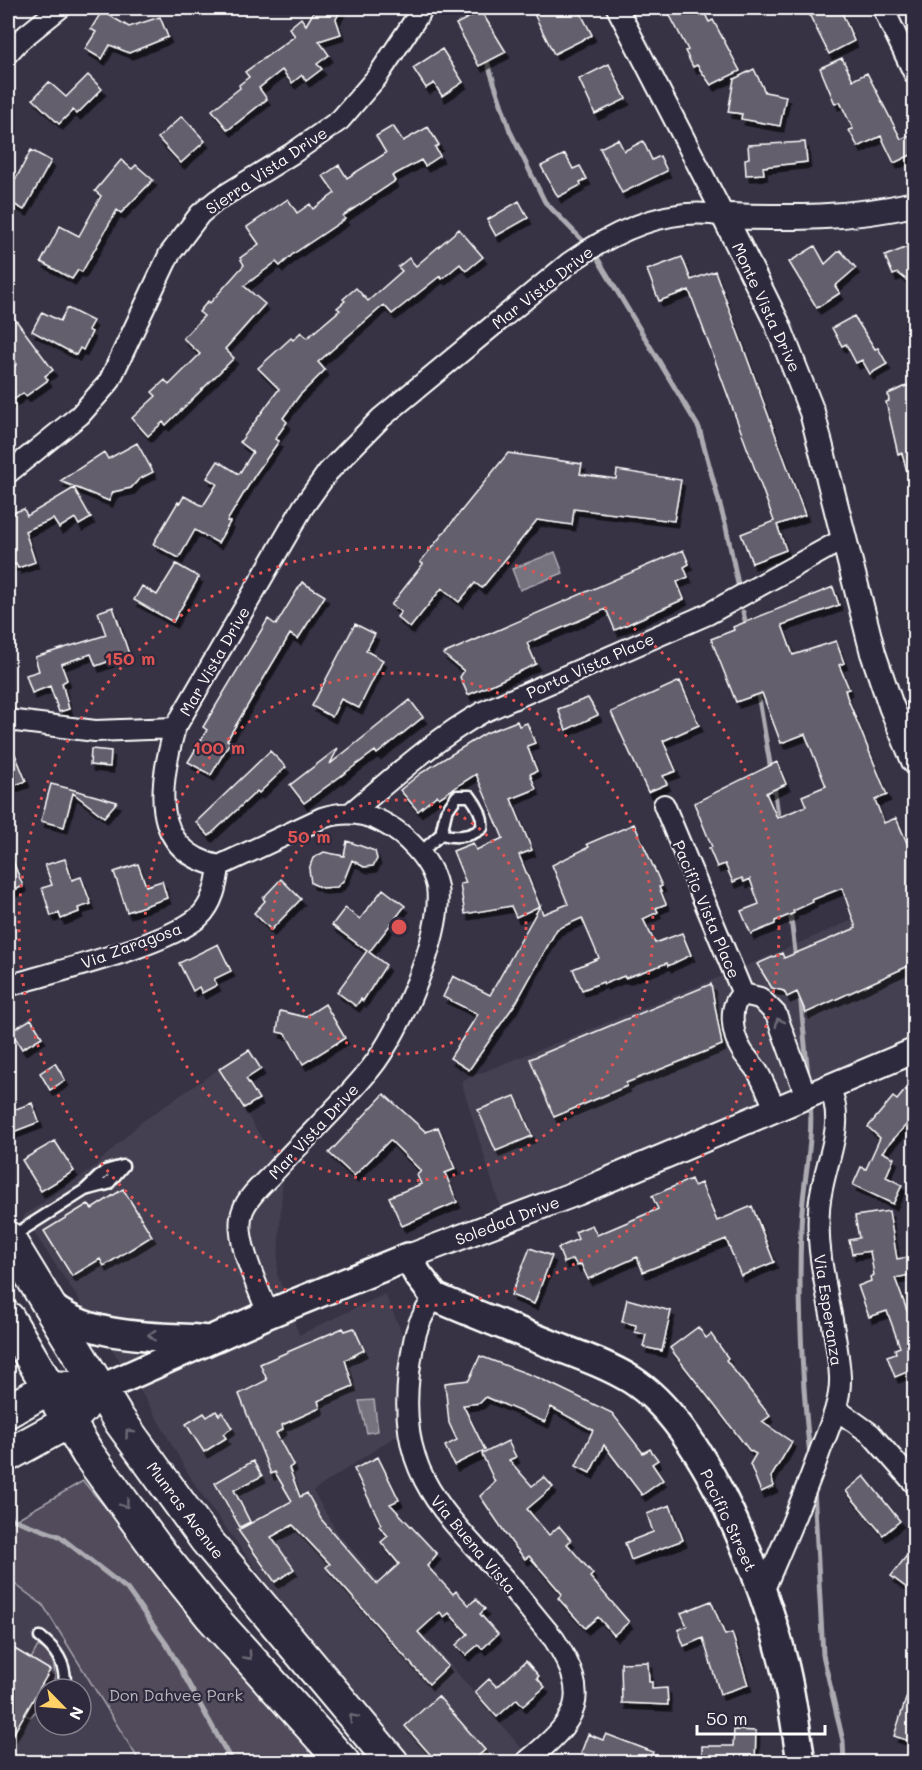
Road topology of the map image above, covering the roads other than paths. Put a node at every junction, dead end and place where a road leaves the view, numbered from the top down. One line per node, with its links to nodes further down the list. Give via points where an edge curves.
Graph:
1 (60, 8): 5 (street)
2 (423, 8): 9 (street, Sierra Vista Drive, via 376,77 340,120 200,214 169,255 110,382 80,415)
3 (617, 8): 8 (street, Monte Vista Drive)
4 (883, 8): 6 (street)
5 (8, 54)
6 (915, 72)
7 (915, 204): 8 (street, Mar Vista Drive, via 850,216)
8 (724, 216): 10 (street, Monte Vista Drive, via 795,364 812,412); 12 (street, Mar Vista Drive, via 682,214 632,228 598,243 350,446 303,507)
9 (8, 473)
10 (842, 540): 13 (street, Monte Vista Drive, via 878,669); 15 (street, Porta Vista Place, via 708,614 466,722 433,744)
11 (8, 720): 12 (street, via 95,731)
12 (175, 728): 18 (street, Mar Vista Drive, via 162,782 165,820 172,834 192,855)
13 (915, 761)
14 (664, 805): 20 (street, Pacific Vista Place)
15 (352, 812): 17 (street, Mar Vista Drive, via 391,826); 18 (street, Mar Vista Drive, via 322,818)
16 (441, 834): 16 (lane, via 450,804 457,796 470,796 483,822 482,828 465,835); 17 (lane)
17 (420, 853): 32 (street, Mar Vista Drive, via 436,884 436,914 426,958 404,1013 372,1067 243,1211 241,1238)
18 (219, 866): 19 (street, Via Zaragosa, via 215,891 206,909 186,924 125,950)
19 (8, 986)
20 (743, 994): 21 (street, Pacific Vista Place, one-way to 20, via 769,1005); 23 (street, via 735,1001 734,1024 741,1049)
21 (788, 1045): 23 (street, via 782,1059 774,1065 759,1067); 25 (street, Pacific Vista Place)
22 (915, 1051): 24 (street, Soledad Drive)
23 (750, 1061): 26 (street)
24 (829, 1087): 25 (street, Soledad Drive); 37 (street, Via Esperanza, via 838,1119 821,1192 818,1226 840,1380)
25 (806, 1096): 26 (street, Soledad Drive)
26 (775, 1109): 29 (street, Soledad Drive)
27 (85, 1190): 28 (lane)
28 (8, 1239): 31 (main road, Munras Avenue)
29 (408, 1257): 30 (main road); 32 (main road, Soledad Drive)
30 (435, 1297): 42 (main road, Pacific Street, via 589,1359 645,1389 674,1421 713,1478); 46 (street, Via Buena Vista, via 420,1316 408,1389 412,1439 421,1475 447,1517 554,1639 577,1688 578,1698 560,1731)
31 (45, 1302): 34 (main road, one-way to 31, via 94,1328 58,1313); 36 (main road, Munras Avenue)
32 (268, 1314): 34 (main road, Soledad Drive)
33 (8, 1318): 35 (main road, Munras Avenue)
34 (210, 1340): 36 (main road, Soledad Drive)
35 (50, 1387): 36 (main road, Soledad Drive); 38 (main road); 39 (main road, Munras Avenue)
36 (100, 1389): 39 (main road, Soledad Drive); 45 (main road, Munras Avenue, one-way to 36)
37 (836, 1409): 41 (street, via 871,1434); 42 (street, Via Esperanza)
38 (8, 1411)
39 (70, 1421): 40 (main road, Soledad Drive); 45 (main road, Munras Avenue, one-way to 45, via 88,1454 211,1616)
40 (8, 1455)
41 (915, 1483)
42 (762, 1594): 47 (main road, Pacific Street, via 784,1662)
43 (40, 1636): 44 (lane, via 62,1661)
44 (63, 1677)
45 (358, 1757)
46 (526, 1762)
47 (801, 1762)

